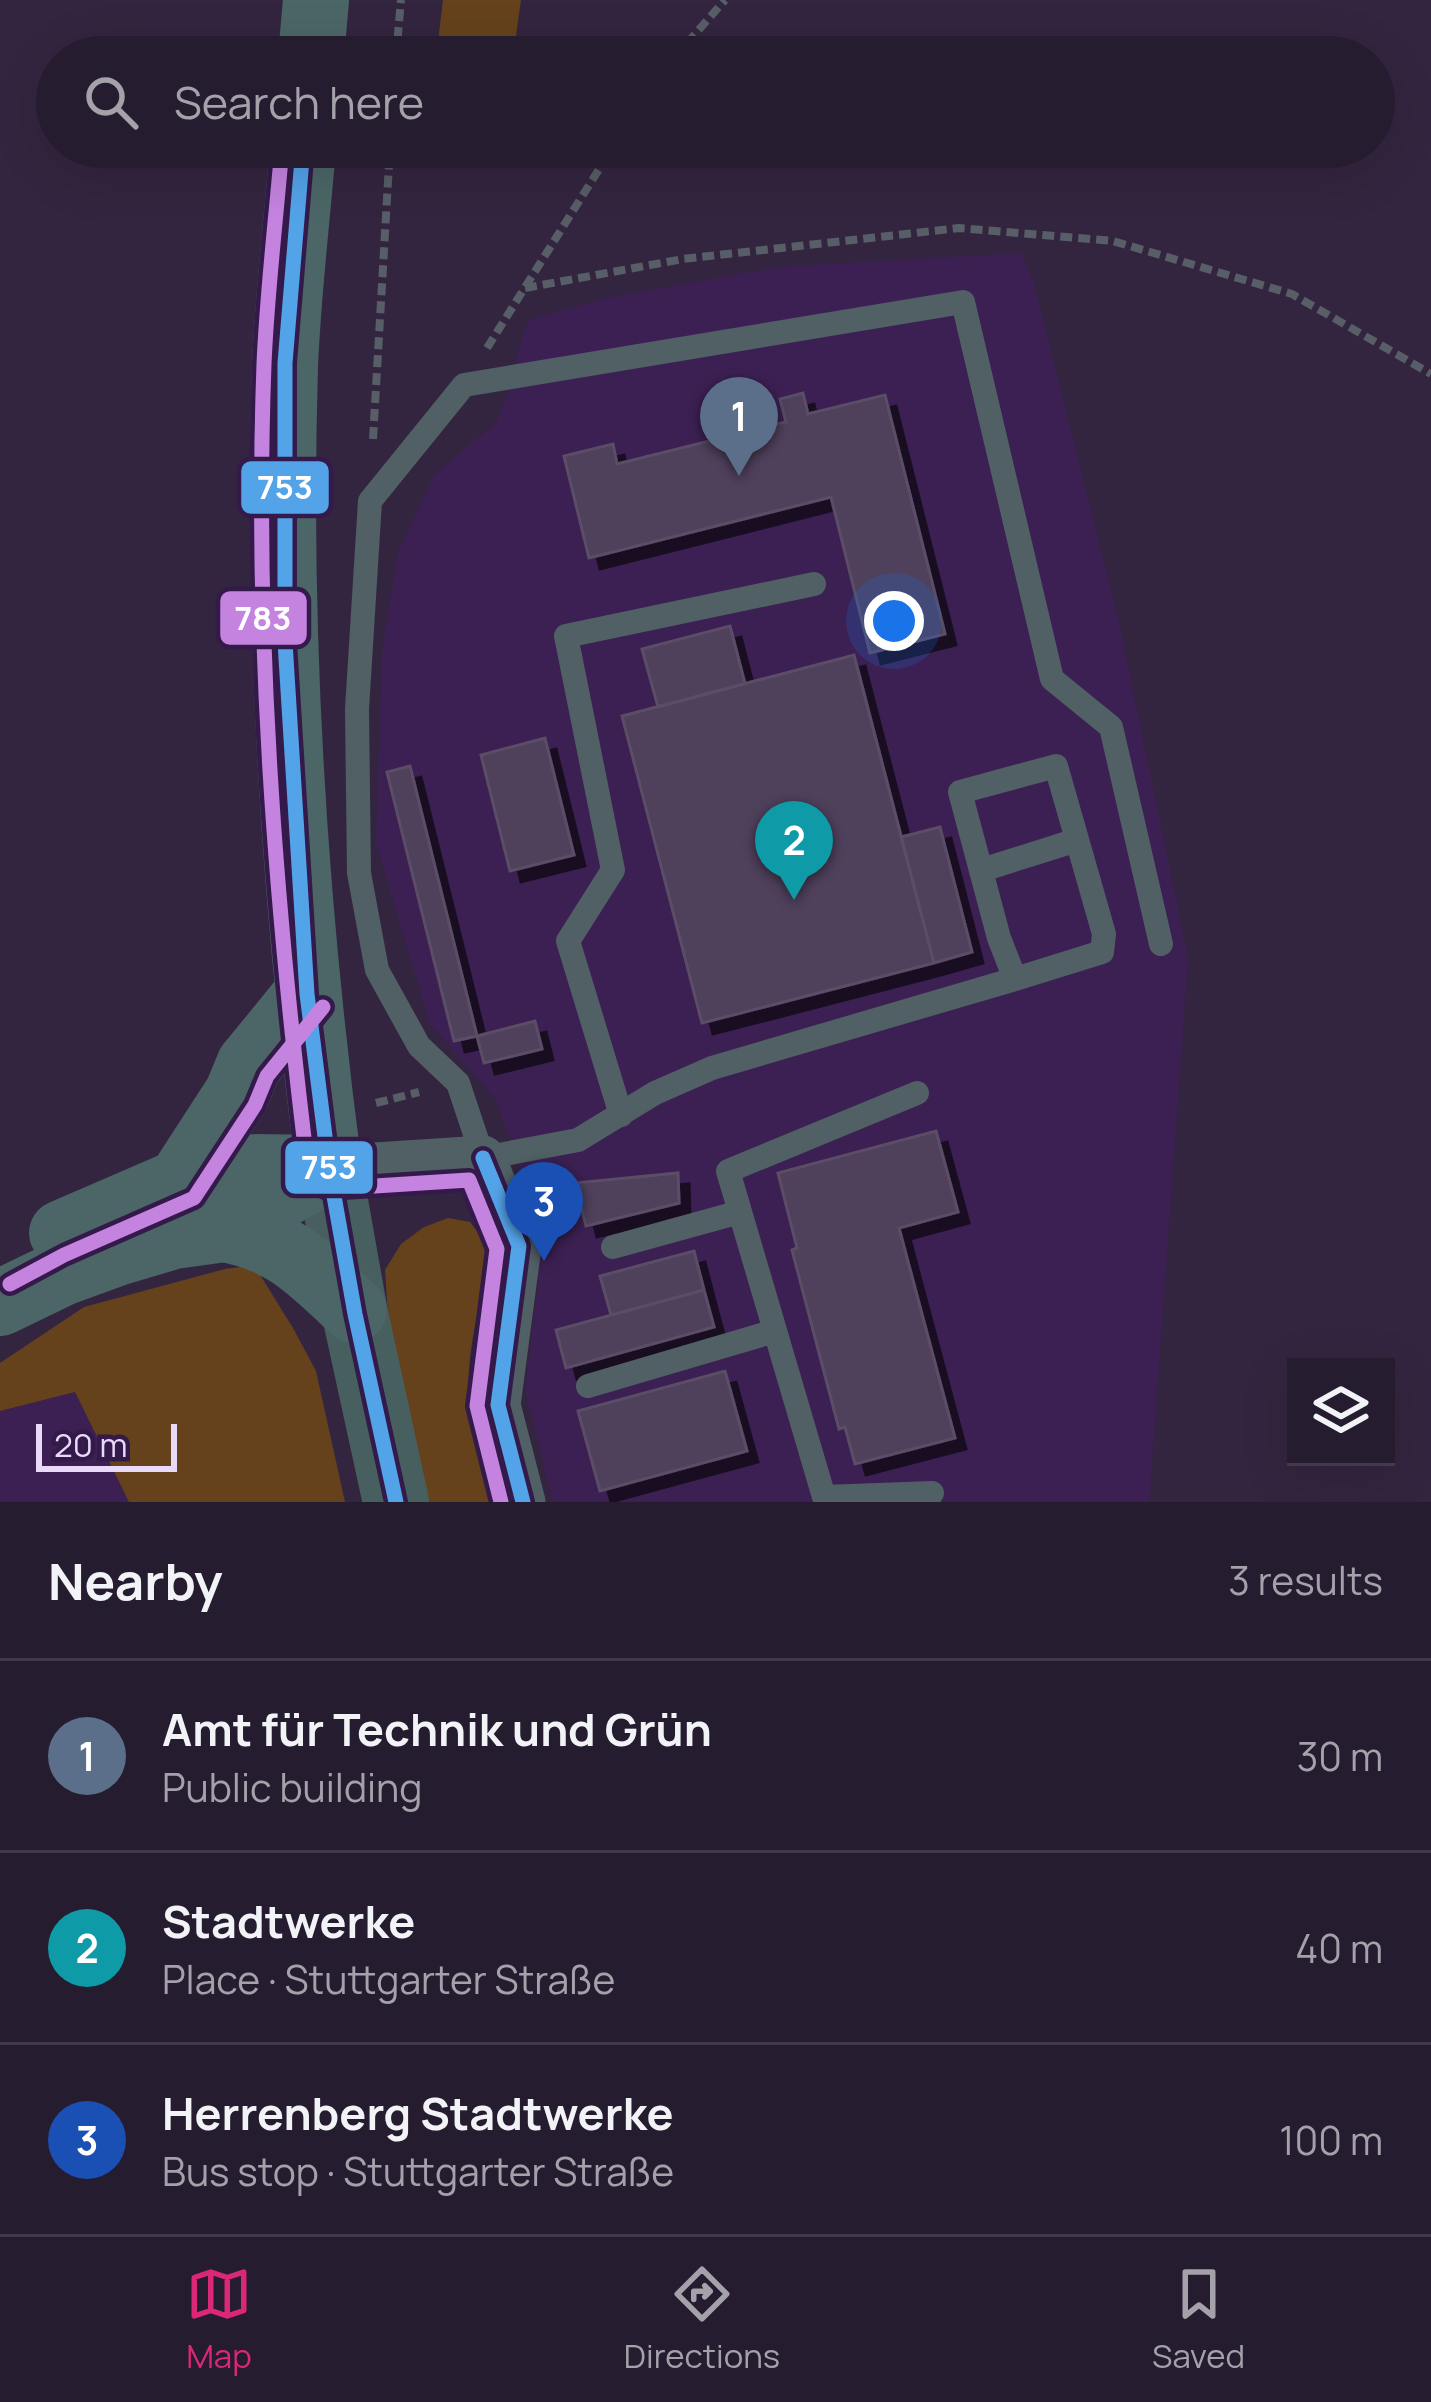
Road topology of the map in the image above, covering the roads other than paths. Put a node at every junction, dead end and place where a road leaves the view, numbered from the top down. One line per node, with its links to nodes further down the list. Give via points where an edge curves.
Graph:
1 (316, 0): 2 (main road)
2 (313, 36)
3 (301, 168): 9 (main road, via 285,363 285,642)
4 (814, 584): 11 (lane, via 566,636 613,870 568,941)
5 (1077, 840): 6 (lane); 6 (lane, via 1056,766 960,792); 8 (lane, via 1102,952)
6 (982, 870): 8 (lane)
7 (1161, 944): 12 (lane, via 1111,727 1052,679 963,302 464,385 370,501 357,710 359,873 377,970 419,1046 458,1083)
8 (1016, 979): 11 (lane, via 712,1069)
9 (307, 994): 13 (main road); 14 (main road, via 249,1065)
10 (917, 1093): 15 (lane, via 728,1171)
11 (621, 1115): 12 (lane, via 578,1140)
12 (483, 1158): 13 (street); 26 (street, via 519,1246 498,1405)
13 (329, 1168): 14 (main road, via 246,1167); 16 (main road); 20 (main road)
14 (180, 1182): 18 (main road)
15 (740, 1212): 17 (lane); 21 (lane)
16 (224, 1229): 19 (main road, via 117,1252); 20 (main road, via 296,1257)
17 (614, 1247)
18 (0, 1265)
19 (0, 1304)
20 (354, 1310): 25 (main road)
21 (775, 1331): 22 (lane); 24 (lane)
22 (588, 1386)
23 (932, 1492): 24 (lane)
24 (814, 1499)
25 (396, 1502)
26 (523, 1502)

